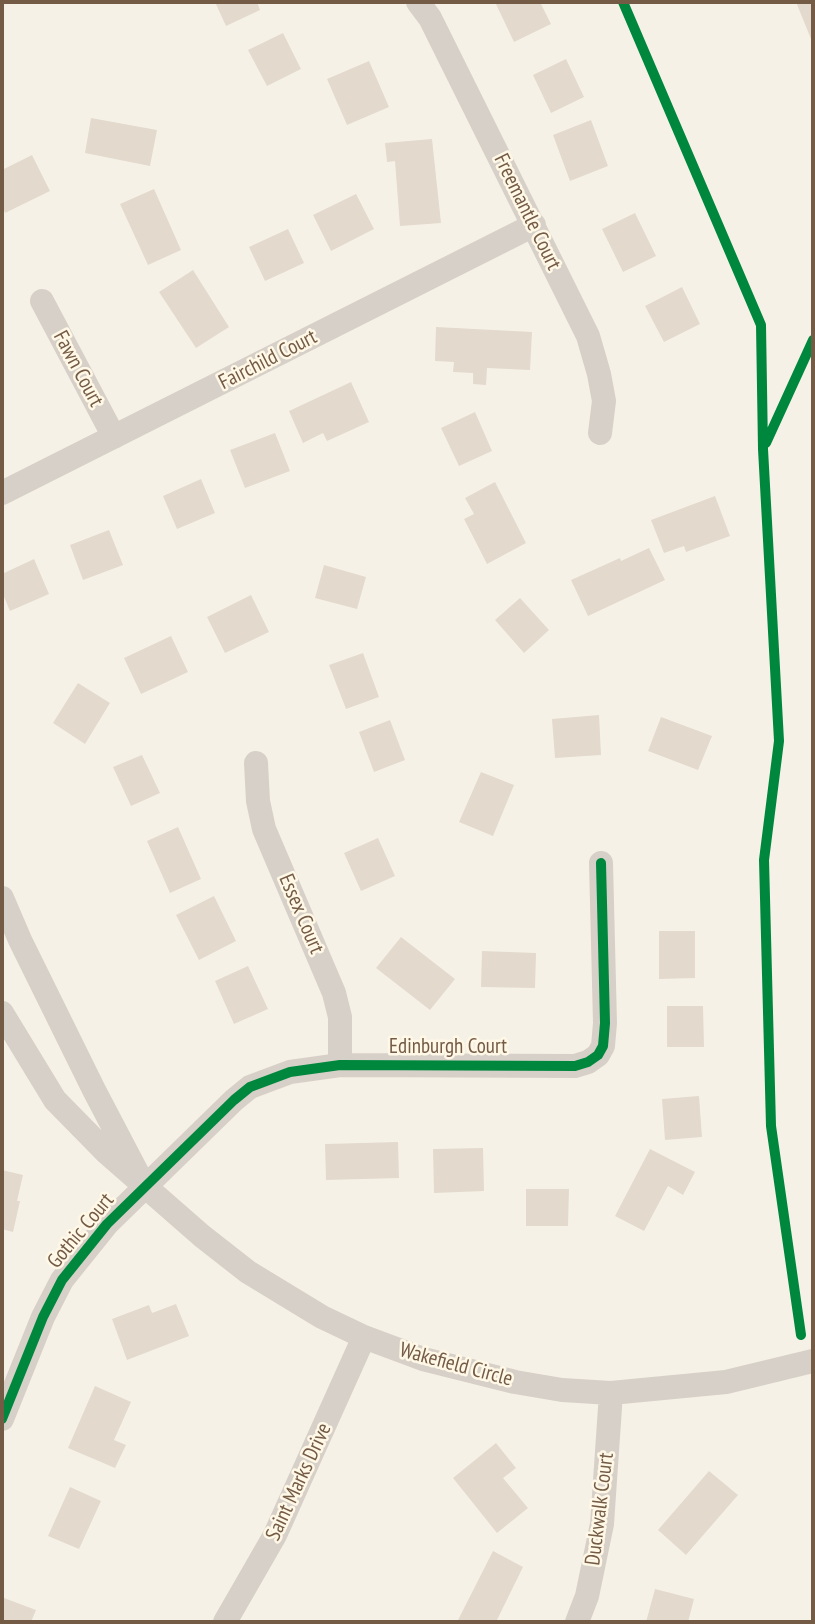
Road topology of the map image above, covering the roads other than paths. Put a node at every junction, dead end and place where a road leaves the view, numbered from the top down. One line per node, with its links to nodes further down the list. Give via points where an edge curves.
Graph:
1 (418, 2): 2 (street, Freemantle Court)
2 (534, 225): 4 (street, Freemantle Court, via 588,336 604,401); 5 (street, Fairchild Court)
3 (42, 301): 5 (street, Fawn Court)
4 (600, 433)
5 (114, 437): 6 (street, Fairchild Court)
6 (2, 493)
7 (256, 763): 12 (street, Essex Court, via 264,829 334,993 340,1017)
8 (601, 863): 12 (street, Edinburgh Court, via 606,1023 598,1055 575,1066)
9 (2, 898): 10 (street, Wakefield Circle)
10 (11, 944): 13 (street, Wakefield Circle)
11 (2, 1013): 13 (street, Wakefield Circle, via 55,1100)
12 (340, 1065): 13 (street, Edinburgh Court, via 290,1072 250,1087)
13 (145, 1187): 14 (street, Wakefield Circle, via 248,1272); 17 (street, Gothic Court, via 107,1224 62,1280)
14 (364, 1338): 16 (street, Wakefield Circle, via 474,1373 562,1390); 18 (street, Saint Marks Drive, via 275,1535)
15 (813, 1361): 16 (street, Wakefield Circle, via 726,1382)
16 (611, 1393): 19 (street, Duckwalk Court, via 602,1524 587,1597)
17 (2, 1419)
18 (225, 1622)
19 (576, 1622)

